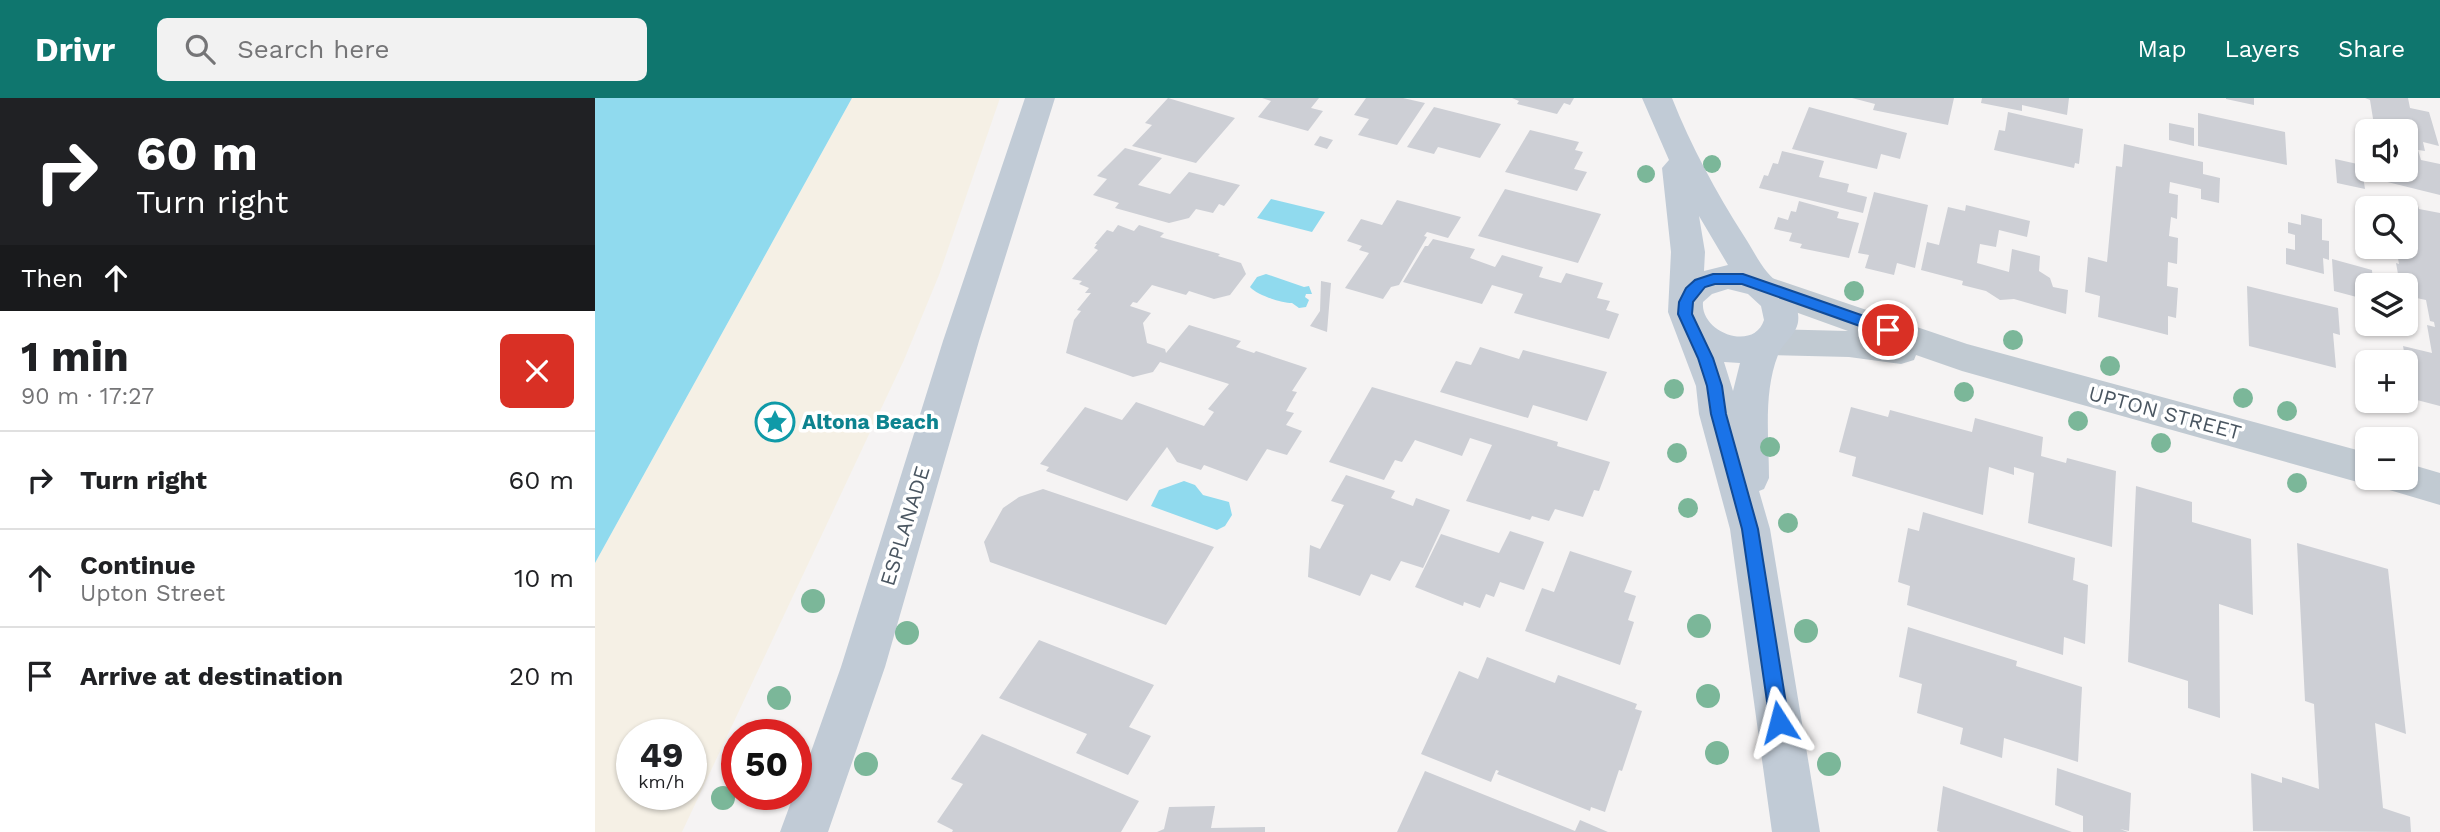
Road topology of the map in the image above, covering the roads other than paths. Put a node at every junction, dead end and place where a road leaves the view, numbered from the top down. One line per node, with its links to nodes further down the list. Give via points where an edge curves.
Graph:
1 (1040, 98): 12 (main road, ESPLANADE, via 863,667)
2 (1657, 98): 3 (main road)
3 (1672, 139): 4 (main road, via 1708,206); 5 (main road, via 1688,252)
4 (1760, 286): 5 (main road, via 1743,279 1700,284 1691,292); 6 (main road, via 1781,309 1777,332); 7 (street, UPTON STREET)
5 (1688, 314): 6 (main road, via 1713,345 1747,349); 11 (main road, via 1714,386)
6 (1765, 343): 7 (street, UPTON STREET, via 1849,344); 11 (main road, via 1751,393)
7 (1962, 356): 8 (street, UPTON STREET)
8 (2355, 465)
9 (2418, 483): 10 (street)
10 (2440, 489)
11 (1750, 529): 13 (main road)
12 (804, 832)
13 (1796, 832)

